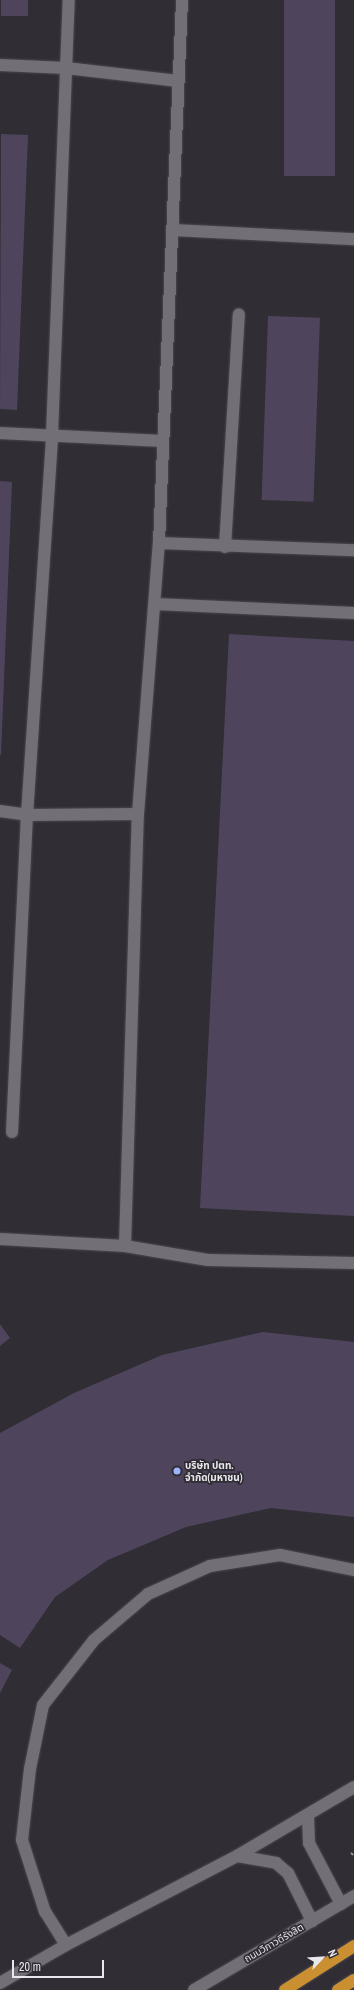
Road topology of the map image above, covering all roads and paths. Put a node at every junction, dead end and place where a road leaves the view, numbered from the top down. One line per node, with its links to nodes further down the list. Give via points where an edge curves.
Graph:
1 (69, 0): 4 (street)
2 (182, 0): 5 (street)
3 (0, 65): 4 (street)
4 (66, 68): 5 (street); 10 (street)
5 (178, 81): 6 (street)
6 (174, 230): 7 (street); 11 (street)
7 (354, 239)
8 (239, 314): 13 (street)
9 (0, 433): 10 (street)
10 (52, 435): 11 (street); 19 (street)
11 (162, 441): 12 (street)
12 (159, 543): 13 (street); 15 (street)
13 (225, 547): 14 (street)
14 (354, 550)
15 (155, 604): 16 (street); 18 (street)
16 (354, 613)
17 (0, 811): 19 (street)
18 (138, 814): 19 (street); 22 (street)
19 (26, 815): 20 (street)
20 (12, 1132)
21 (0, 1239): 22 (street)
22 (125, 1246): 23 (street, via 208,1260)
23 (354, 1263)
24 (354, 1570): 31 (street, via 280,1555 210,1566 148,1594 94,1640 43,1704 30,1769 22,1840 45,1912)
25 (354, 1787): 26 (street)
26 (308, 1815): 27 (street); 29 (street, via 309,1843)
27 (237, 1856): 30 (street, via 276,1863 288,1873); 31 (street)
28 (354, 1896): 29 (street, ถนนวิภาวดีรังสิต)
29 (340, 1904): 30 (street, ถนนวิภาวดีรังสิต)
30 (312, 1921): 35 (street, ถนนวิภาวดีรังสิต)
31 (66, 1945): 34 (street)
32 (354, 1946): 36 (highway)
33 (354, 1980): 37 (highway)
34 (0, 1983)
35 (194, 1990)
36 (285, 1990)
37 (338, 1990)

